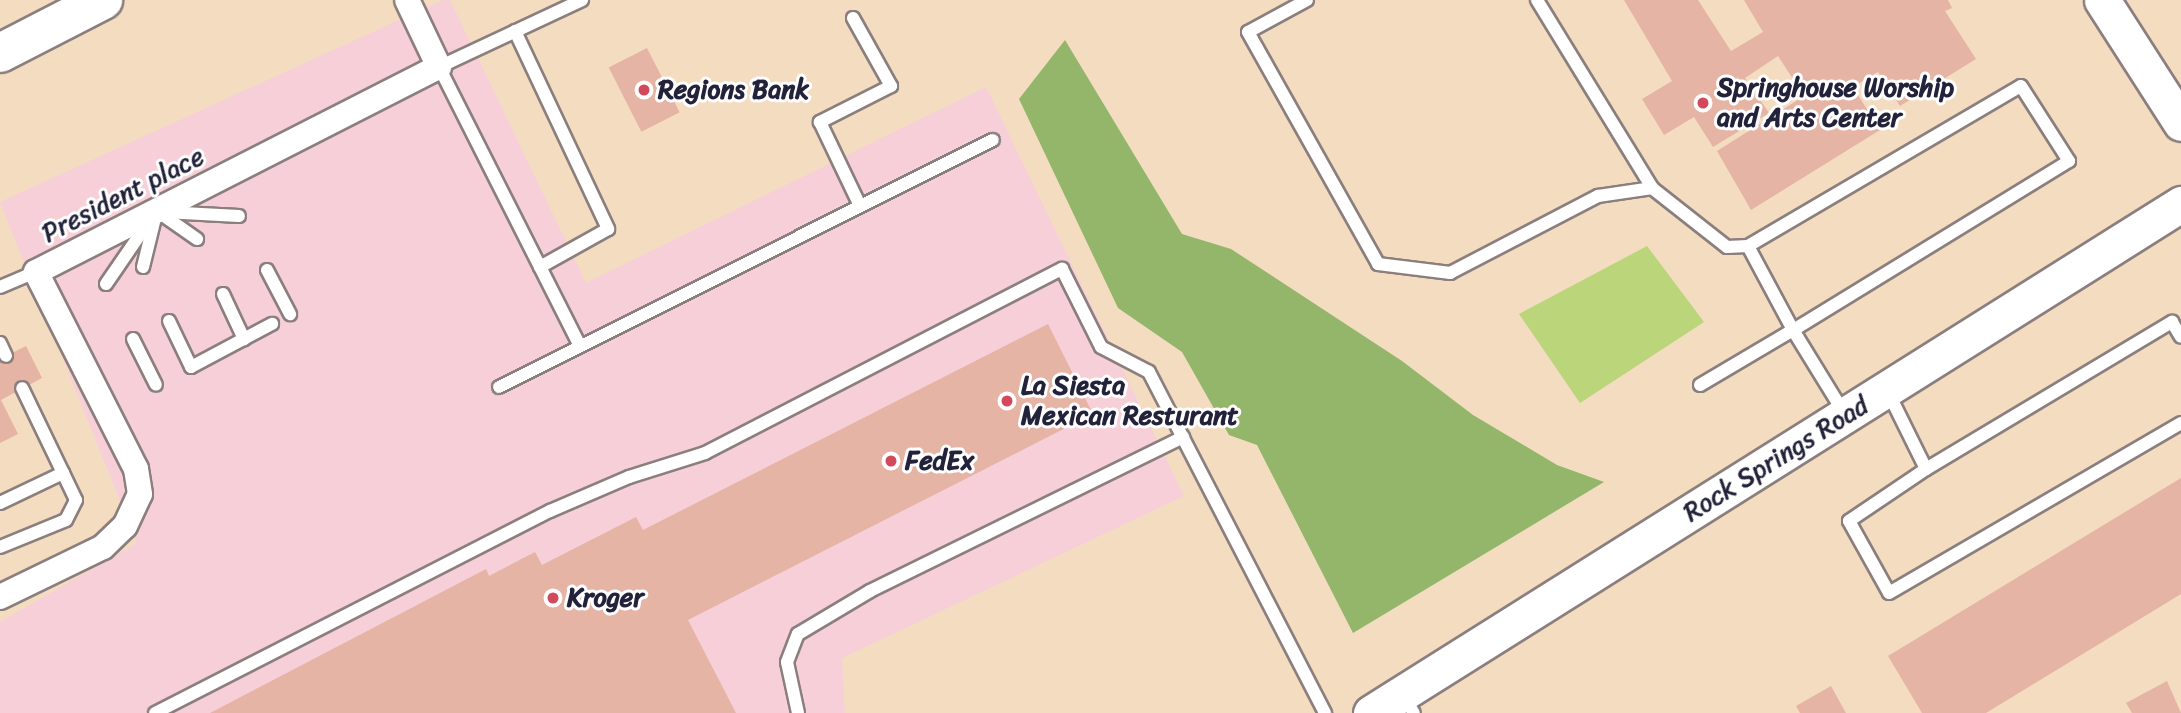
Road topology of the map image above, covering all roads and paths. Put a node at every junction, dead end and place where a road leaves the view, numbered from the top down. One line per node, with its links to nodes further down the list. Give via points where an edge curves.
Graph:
1 (103, 0): 9 (main road)
2 (407, 0): 10 (street)
3 (582, 0): 8 (lane)
4 (1307, 0): 13 (lane, via 1248,32 1378,264 1450,273 1598,195)
5 (1537, 0): 13 (lane)
6 (2102, 0): 11 (street)
7 (853, 18): 15 (lane, via 891,86 820,122)
8 (515, 31): 10 (lane); 21 (lane, via 608,229)
9 (0, 53)
10 (439, 67): 16 (street, President place); 21 (lane)
11 (2181, 123)
12 (993, 140): 15 (lane)
13 (1652, 188): 19 (lane, via 1727,247)
14 (2181, 204): 39 (street, Rock Springs Road)
15 (860, 206): 34 (lane)
16 (156, 211): 17 (lane); 18 (lane); 20 (lane); 23 (street, President place); 24 (lane)
17 (239, 216)
18 (197, 239)
19 (1748, 246): 30 (lane); 30 (lane, via 2021,86 2069,162)
20 (144, 267)
21 (540, 267): 34 (lane)
22 (267, 270): 27 (lane)
23 (36, 272): 25 (lane); 47 (street, President place, via 136,469 140,494 125,526 103,547)
24 (106, 284)
25 (0, 287)
26 (223, 294): 33 (lane)
27 (290, 314)
28 (169, 320): 33 (lane, via 191,367)
29 (272, 324): 33 (lane)
30 (1793, 330): 36 (lane); 40 (lane)
31 (2181, 337): 43 (lane, via 2172,322)
32 (133, 339): 35 (lane)
33 (244, 339)
34 (580, 346): 37 (lane)
35 (156, 385)
36 (1700, 385)
37 (499, 387)
38 (22, 388): 44 (lane)
39 (1886, 390): 40 (street, Rock Springs Road); 43 (lane)
40 (1846, 416): 48 (street, Rock Springs Road)
41 (2181, 423): 43 (lane, via 1889,593 1849,521)
42 (1183, 437): 49 (lane, via 1149,372 1101,347 1062,269 705,453 629,477 550,511); 50 (lane, via 870,592 798,634 787,662); 51 (lane)
43 (1926, 469)
44 (63, 473): 45 (lane); 46 (lane, via 76,500 66,520)
45 (0, 503)
46 (0, 547)
47 (0, 597)
48 (1408, 704): 52 (street, Rock Springs Road)
49 (155, 713)
50 (798, 713)
51 (1325, 713)
52 (1371, 713)

